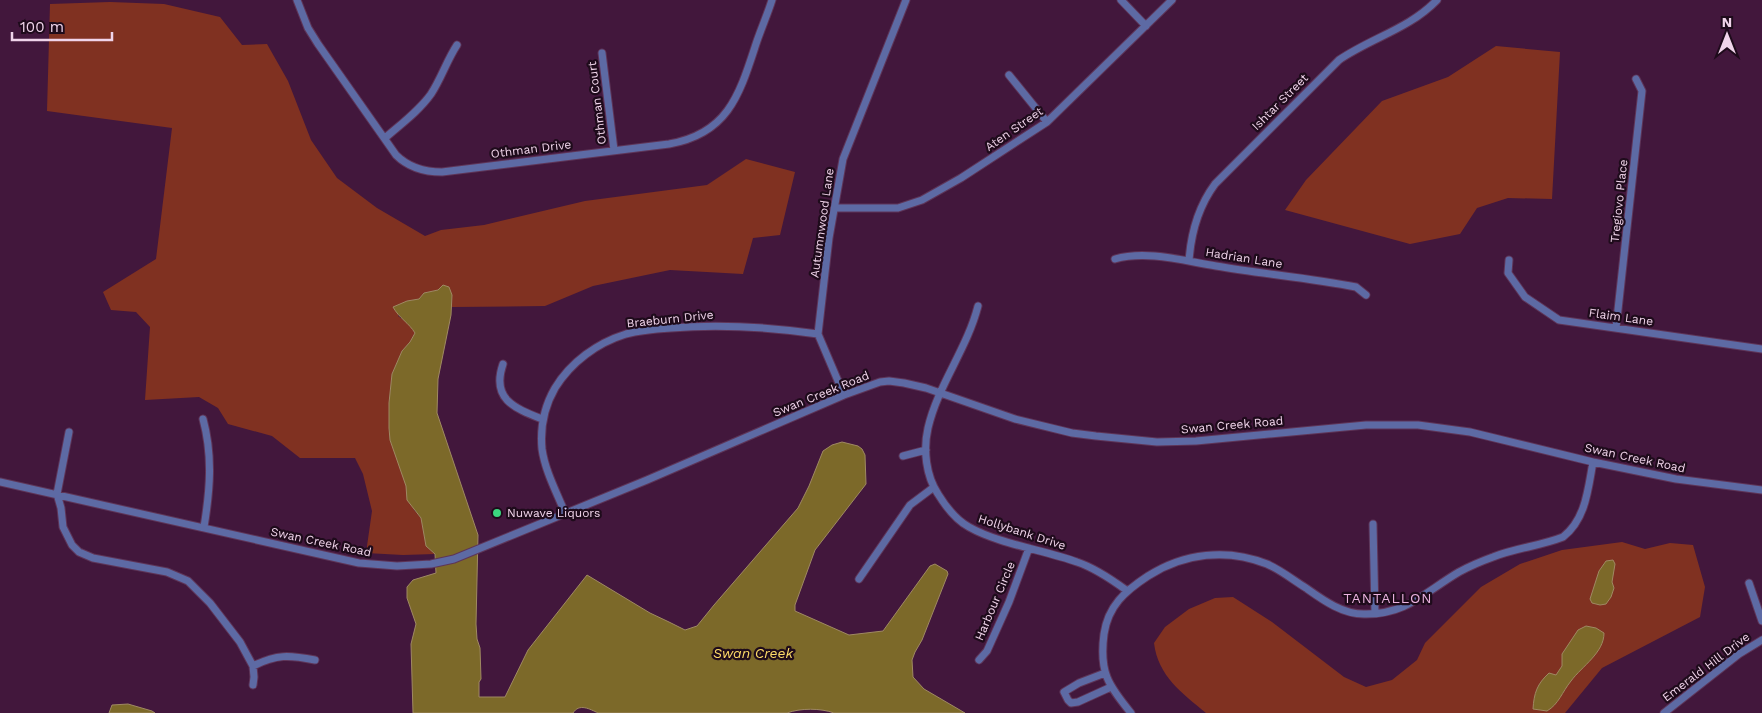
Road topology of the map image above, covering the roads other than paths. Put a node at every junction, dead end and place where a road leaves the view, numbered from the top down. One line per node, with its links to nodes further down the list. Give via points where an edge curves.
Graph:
1 (297, 0): 13 (street, Othman Drive, via 318,44)
2 (772, 0): 14 (street, Othman Drive, via 738,94 718,122 682,142)
3 (906, 0): 15 (street, Autumnwood Lane, via 844,159)
4 (1121, 0): 7 (street)
5 (1172, 0): 7 (street, Aten Street)
6 (1437, 0): 18 (street, Ishtar Street, via 1413,20 1339,60 1215,184 1198,214 1190,242)
7 (1146, 26): 12 (street, Aten Street)
8 (457, 45): 13 (street, via 426,100)
9 (602, 53): 14 (street, Othman Court)
10 (1009, 76): 12 (street)
11 (1636, 78): 21 (street, Tregiovo Place, via 1642,90)
12 (1047, 122): 15 (street, Aten Street, via 919,202 898,208)
13 (385, 138): 14 (street, Othman Drive, via 405,163 433,172)
14 (614, 150)
15 (835, 208): 22 (street, Autumnwood Lane)
16 (1115, 259): 18 (street, Hadrian Lane, via 1138,256)
17 (1509, 260): 21 (street, Flaim Lane, via 1508,273 1526,298 1559,320)
18 (1189, 261): 19 (street, Hadrian Lane, via 1356,287)
19 (1366, 295)
20 (978, 306): 25 (street, Hollybank Drive)
21 (1616, 328): 23 (street, Flaim Lane)
22 (818, 334): 26 (street, Autumnwood Lane); 28 (street, Braeburn Drive, via 727,325 628,334 599,346 576,362 557,384)
23 (1762, 349)
24 (503, 364): 28 (street, via 498,382 502,394 515,408)
25 (941, 394): 26 (street, Swan Creek Road, via 889,381); 30 (street, Hollybank Drive, via 928,426); 32 (street, Swan Creek Road, via 1038,425 1127,440 1196,441 1357,425 1418,425 1486,435)
26 (844, 395): 37 (street, Swan Creek Road)
27 (204, 419): 39 (street, via 211,476)
28 (542, 419): 37 (street, Braeburn Drive, via 542,450)
29 (69, 432): 36 (street)
30 (926, 450): 31 (street); 34 (street, Hollybank Drive)
31 (903, 456)
32 (1593, 462): 35 (street, Swan Creek Road, via 1676,479); 44 (street, via 1583,508 1563,538 1493,556 1458,572 1405,607)
33 (0, 482): 36 (street, Swan Creek Road)
34 (934, 488): 40 (street, Hollybank Drive, via 953,514 969,527); 41 (street, via 910,505)
35 (1762, 490)
36 (57, 494): 39 (street, Swan Creek Road); 49 (street, via 64,532 79,552 126,566 168,572 188,581 234,632)
37 (566, 513): 39 (street, Swan Creek Road, via 454,558 416,566 359,563)
38 (1373, 524): 44 (street)
39 (204, 527)
40 (1029, 548): 43 (street, Hollybank Drive, via 1084,564); 48 (street, Harbour Circle, via 1009,602 987,651)
41 (859, 579)
42 (1749, 583): 45 (street)
43 (1126, 590): 44 (street, via 1183,559 1228,555 1269,565 1340,609); 50 (street, via 1112,609 1105,629)
44 (1375, 613)
45 (1762, 621)
46 (1762, 640): 53 (street, Emerald Hill Drive, via 1739,654)
47 (315, 660): 49 (street, via 277,656)
48 (979, 660)
49 (253, 666): 51 (street)
50 (1104, 673): 52 (street); 52 (street, via 1064,692 1068,700 1078,702)
51 (253, 685)
52 (1111, 687): 54 (street)
53 (1672, 710): 55 (street, Emerald Hill Drive)
54 (1131, 713)
55 (1664, 713)

